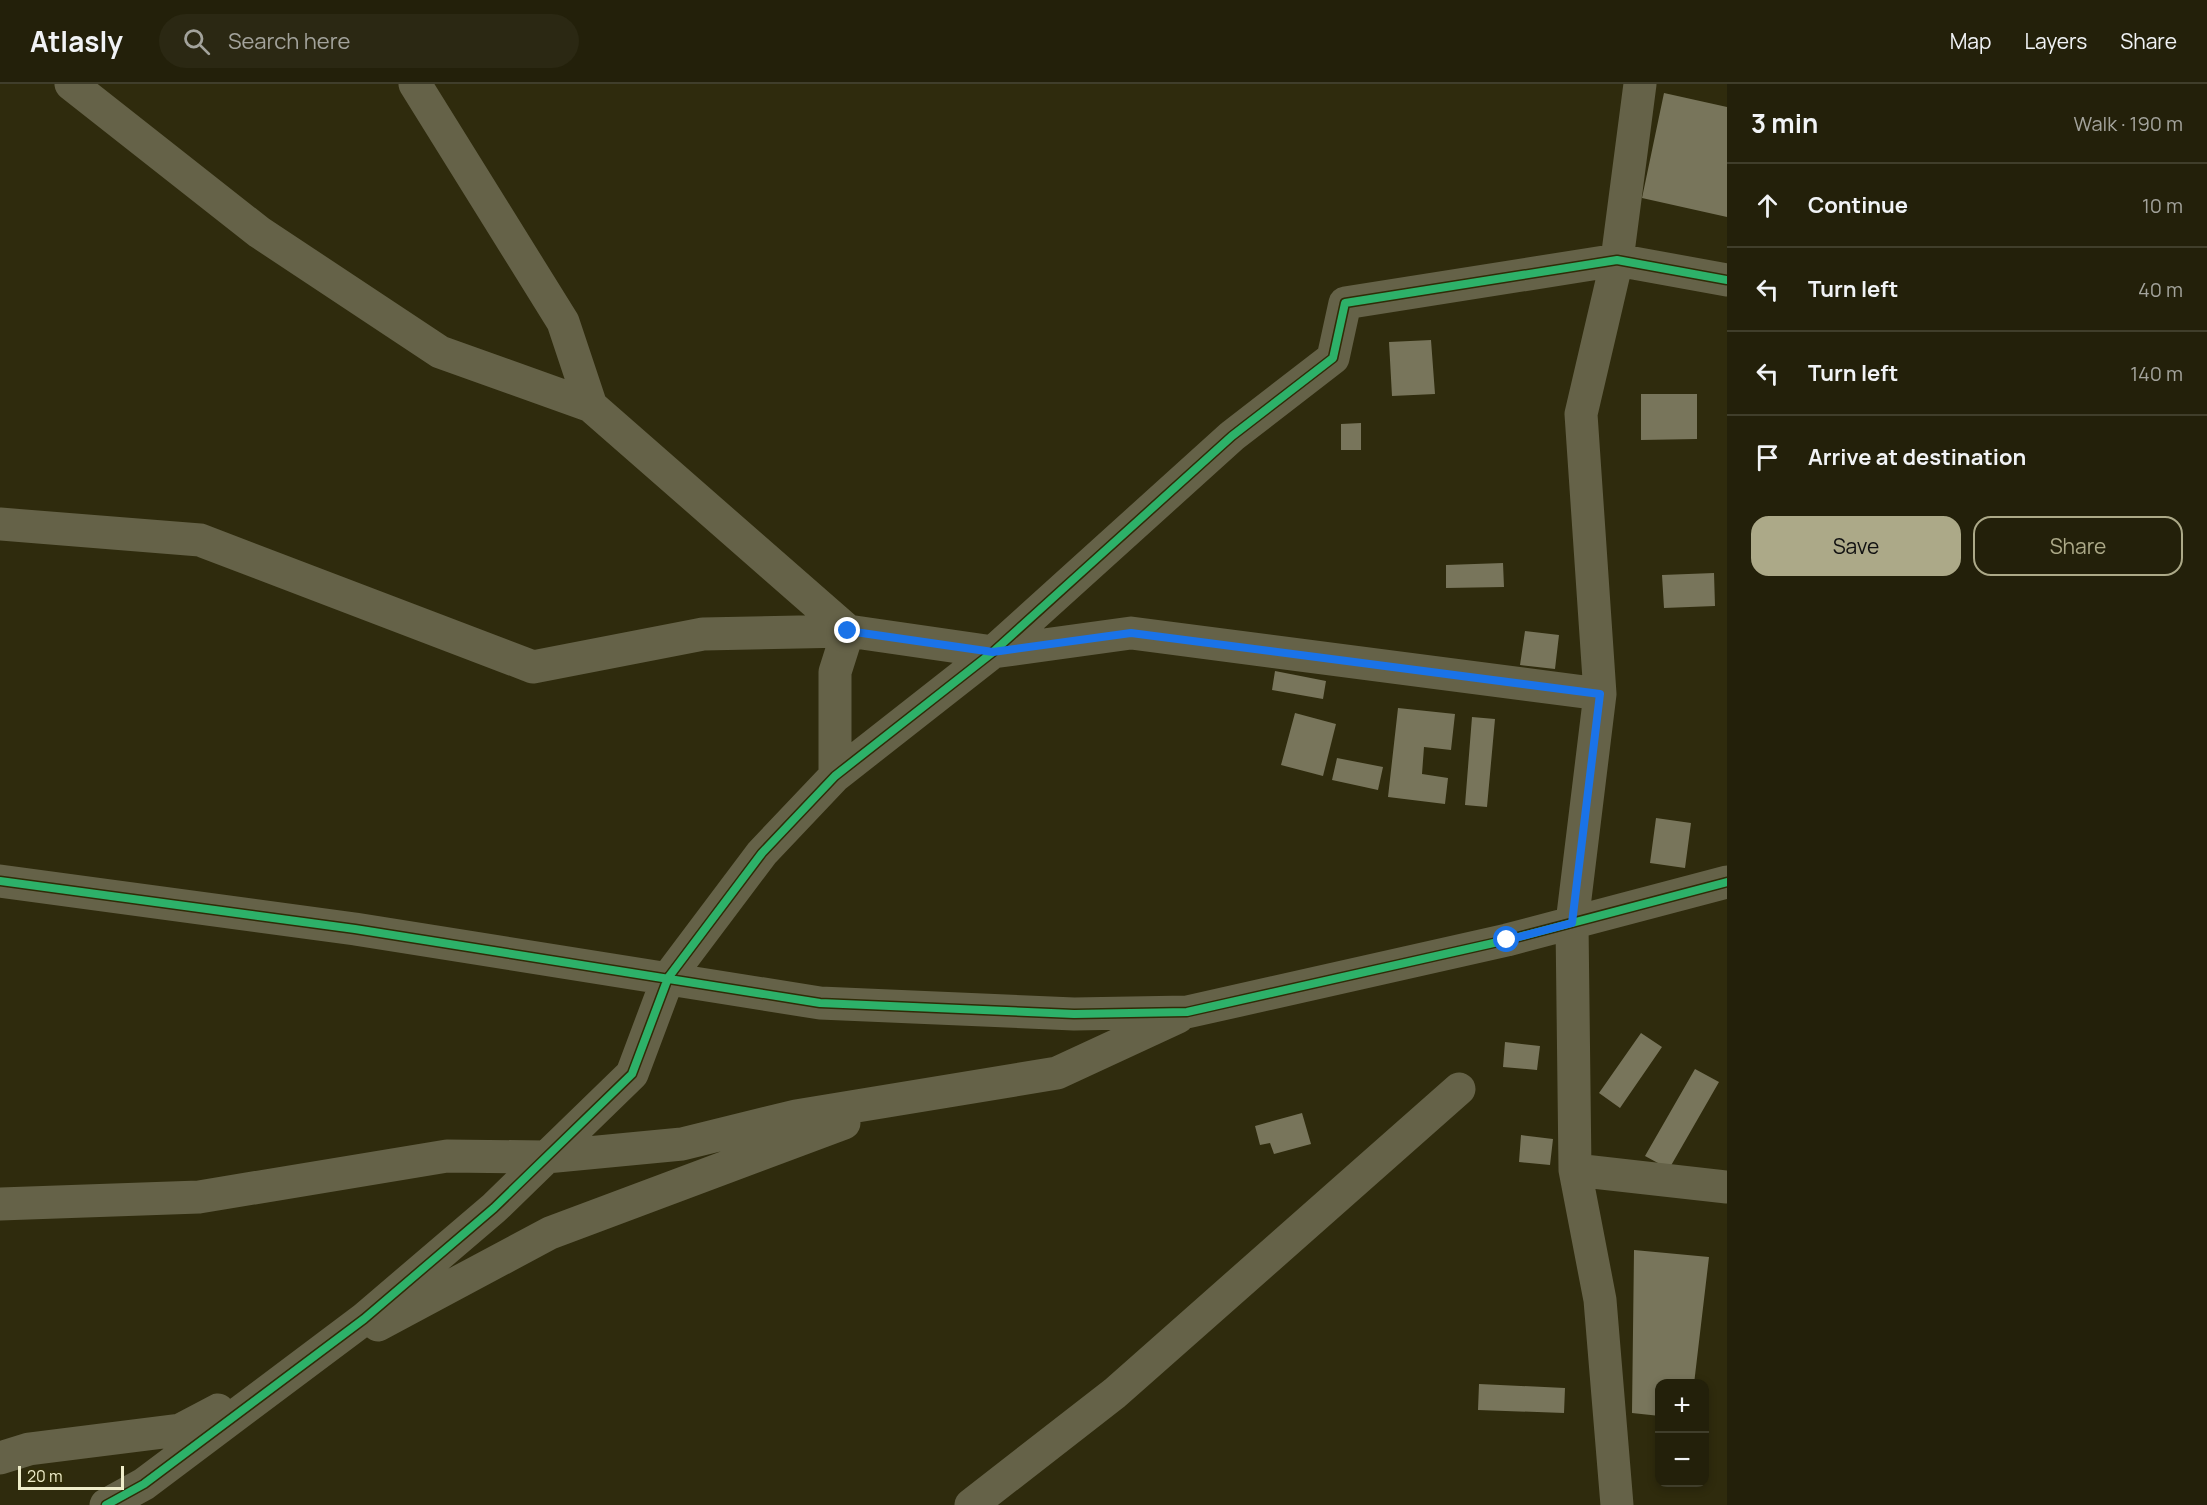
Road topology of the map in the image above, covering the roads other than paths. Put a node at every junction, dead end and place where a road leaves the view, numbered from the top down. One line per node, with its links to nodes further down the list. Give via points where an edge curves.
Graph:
1 (71, 84): 6 (street, via 259,232 440,352)
2 (415, 84): 6 (street, via 563,322)
3 (1640, 84): 4 (street)
4 (1617, 260): 5 (street); 9 (street, via 1345,303 1333,358 1232,436); 10 (street, via 1581,414)
5 (1727, 280)
6 (591, 406): 8 (street)
7 (0, 524): 8 (street, via 200,540 533,667 703,634)
8 (848, 631): 9 (street); 11 (street, via 835,672)
9 (993, 652): 10 (street, via 1131,633); 11 (street)
10 (1600, 694): 14 (street)
11 (835, 776): 15 (street, via 762,853)
12 (0, 881): 15 (street, via 355,929)
13 (1727, 882): 14 (street)
14 (1572, 923): 16 (street); 20 (street)
15 (668, 978): 16 (street, via 820,1003 1074,1014); 19 (street, via 632,1074)
16 (1188, 1012): 18 (street, via 1057,1073)
17 (1459, 1089): 26 (street, via 1115,1393)
18 (916, 1096): 19 (street, via 796,1116 682,1144); 23 (street, via 550,1233)
19 (546, 1157): 22 (street, via 447,1156 199,1197); 23 (street, via 486,1216)
20 (1575, 1170): 21 (street); 27 (street, via 1600,1300)
21 (1727, 1187)
22 (0, 1204)
23 (299, 1368): 24 (street, via 180,1430 29,1449); 25 (street, via 144,1484)
24 (0, 1458)
25 (106, 1505)
26 (971, 1505)
27 (1617, 1505)

